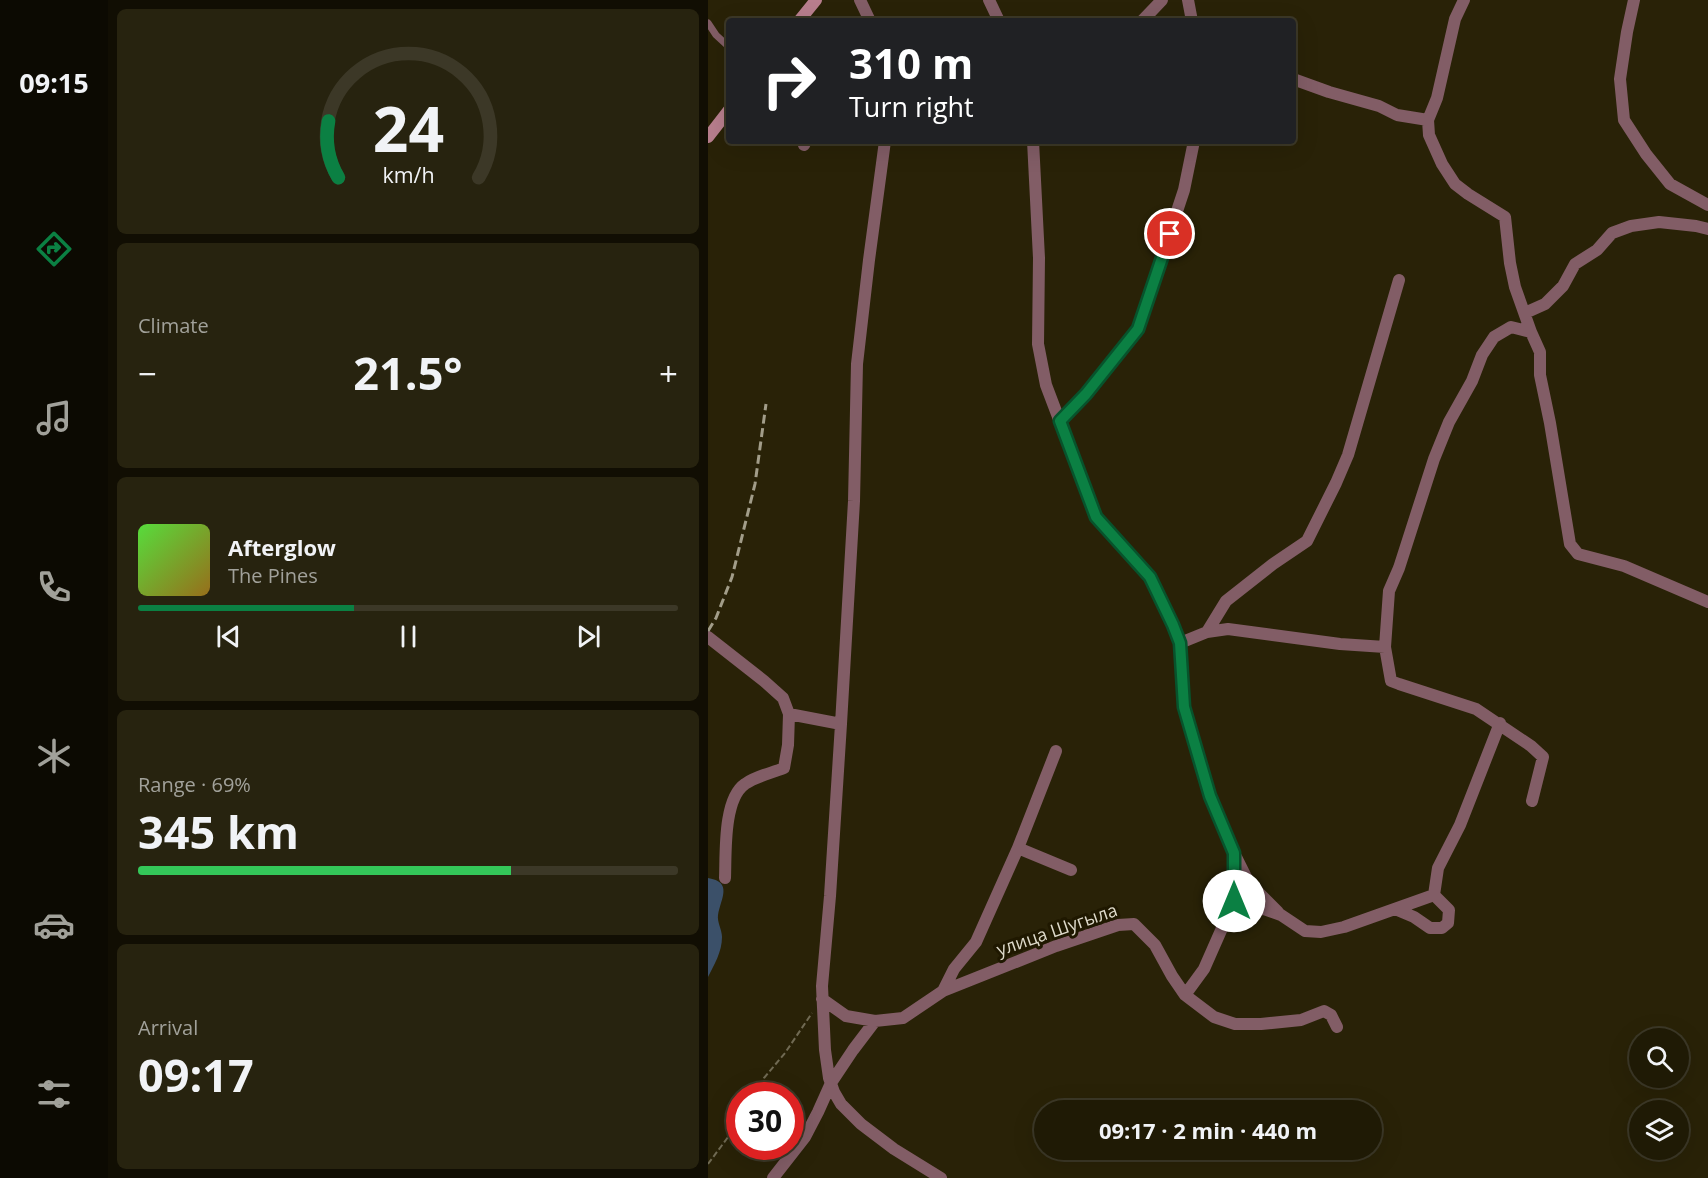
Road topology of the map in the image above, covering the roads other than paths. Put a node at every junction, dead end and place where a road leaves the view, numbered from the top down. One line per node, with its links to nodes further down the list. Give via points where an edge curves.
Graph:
1 (816, 0): 8 (main road)
2 (860, 0): 9 (street)
3 (989, 0): 10 (street)
4 (1162, 0): 11 (street)
5 (1188, 0): 12 (street)
6 (1464, 0): 17 (street, via 1455,19 1437,98)
7 (1634, 0): 22 (street, via 1620,79 1624,120 1670,184)
8 (801, 18)
9 (867, 18)
10 (998, 18)
11 (1145, 18)
12 (1191, 18)
13 (708, 23): 14 (lane)
14 (726, 44)
15 (1296, 80): 17 (street, via 1397,115)
16 (726, 114): 18 (main road)
17 (1428, 120): 25 (street, via 1429,135 1455,184 1505,217 1510,263)
18 (708, 137)
19 (885, 144): 35 (street, via 857,364 854,501)
20 (1033, 144): 27 (street, via 1039,258 1038,344 1046,385)
21 (1193, 144): 27 (street, via 1184,190 1138,329)
22 (1708, 205)
23 (1708, 229): 25 (street, via 1659,222 1612,233 1597,250 1575,264 1563,286 1545,304)
24 (1400, 280): 29 (street, via 1348,455 1307,541 1226,601)
25 (1525, 313): 26 (street)
26 (1532, 332): 28 (street, via 1540,352 1540,375 1570,544 1578,554 1624,566); 32 (street, via 1511,327 1494,337 1449,422 1389,591)
27 (1060, 421): 31 (street, via 1096,517 1150,577)
28 (1708, 602)
29 (1207, 632): 31 (street); 32 (street, via 1228,629)
30 (708, 637): 33 (street, via 783,698)
31 (1180, 643): 39 (street, via 1184,707 1210,796)
32 (1385, 647): 34 (street, via 1391,681 1476,709)
33 (789, 714): 35 (street); 41 (street, via 784,768 743,785 731,803)
34 (1500, 723): 37 (street, via 1543,757); 42 (street, via 1460,825 1438,868)
35 (841, 724): 48 (street)
36 (1056, 751): 38 (street)
37 (1532, 801)
38 (1018, 848): 40 (street); 46 (street, via 976,942 954,969)
39 (1234, 853): 44 (street, via 1250,883); 45 (street, via 1234,901)
40 (1071, 870)
41 (725, 878)
42 (1434, 895): 43 (street); 43 (street, via 1449,910 1448,922 1442,928 1430,928)
43 (1395, 909): 44 (street, via 1321,932 1305,931)
44 (1281, 915): 45 (street, via 1264,909 1252,910 1238,914)
45 (1222, 930): 47 (street, via 1204,969)
46 (943, 991): 47 (street, улица Шугыла, via 1046,950 1118,925 1134,924 1155,945); 49 (street, улица Шугыла, via 903,1018)
47 (1185, 995): 50 (street, улица Шугыла, via 1214,1017 1235,1024 1301,1020 1324,1011)
48 (822, 999): 49 (street, улица Шугыла, via 846,1016); 51 (street)
49 (874, 1021): 51 (street)
50 (1337, 1027)
51 (831, 1083): 52 (street); 57 (street, via 841,1104 861,1124)
52 (804, 1138)
53 (787, 1160): 55 (street)
54 (789, 1160): 56 (street)
55 (773, 1178)
56 (784, 1178)
57 (941, 1178)

